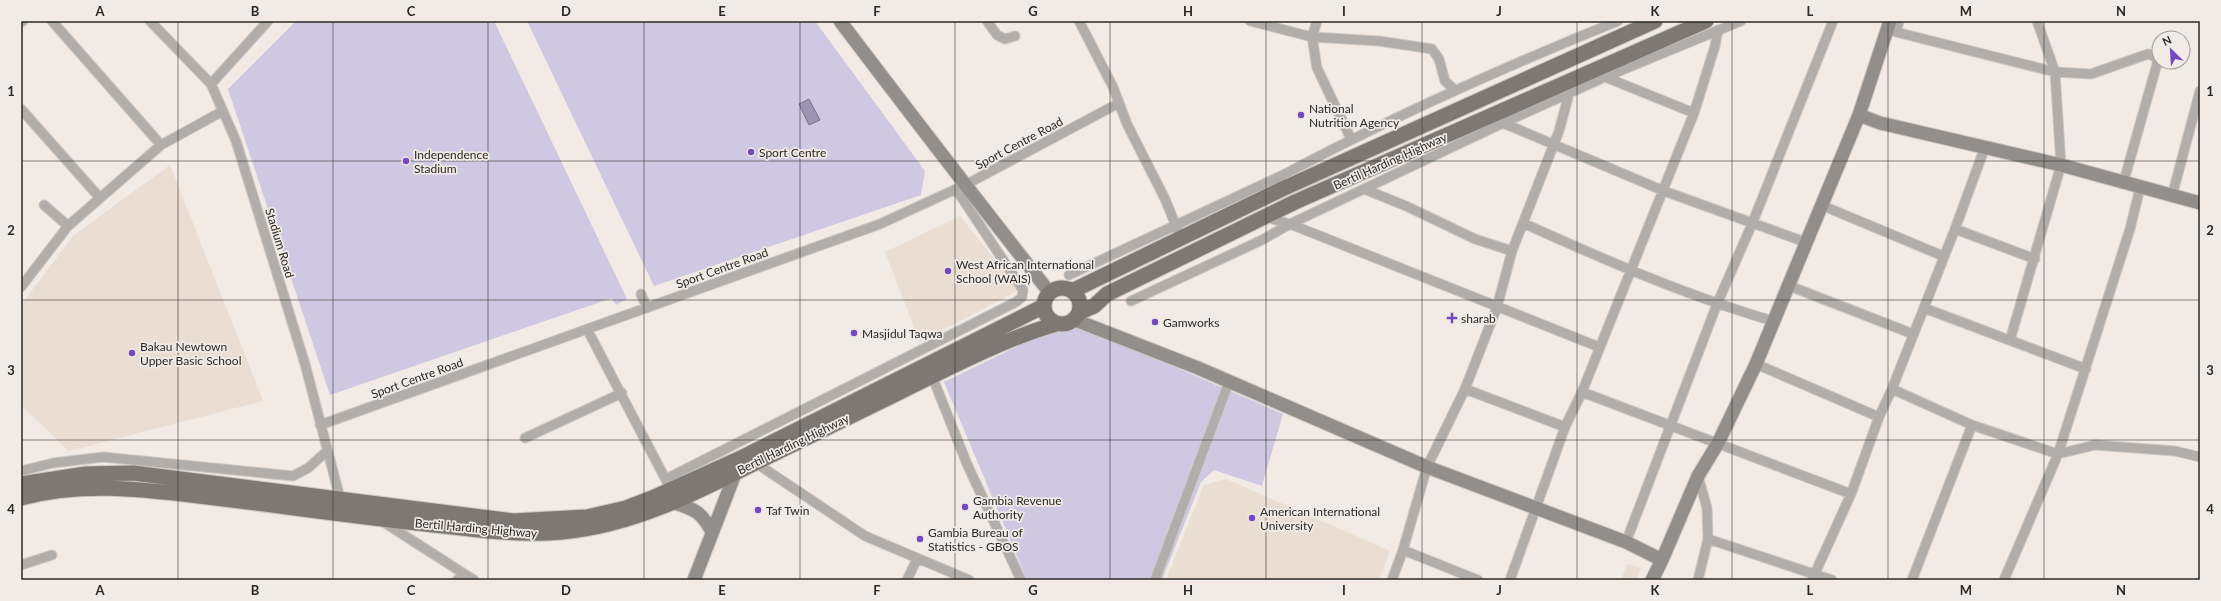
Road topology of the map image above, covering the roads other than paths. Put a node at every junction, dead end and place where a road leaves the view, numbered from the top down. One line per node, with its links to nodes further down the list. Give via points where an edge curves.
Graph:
1 (52, 21): 34 (street)
2 (150, 21): 22 (street, Stadium Road)
3 (268, 21): 22 (street)
4 (840, 21): 39 (street)
5 (987, 21): 18 (street, via 997,35 1005,39)
6 (1079, 21): 26 (street)
7 (1250, 21): 19 (street)
8 (1317, 21): 19 (street)
9 (1618, 21): 23 (street, via 1513,63)
10 (1655, 21): 42 (main road, Bertil Harding Highway)
11 (1706, 21): 49 (main road, Bertil Harding Highway)
12 (1741, 21): 17 (street)
13 (1833, 21): 53 (street)
14 (1899, 21): 16 (street)
15 (2038, 21): 20 (street)
16 (1891, 28): 20 (street); 30 (street)
17 (1718, 30): 21 (street); 29 (street)
18 (1015, 36)
19 (1312, 37): 23 (street, via 1379,41 1432,49 1439,59 1445,81); 32 (street, via 1318,68)
20 (2056, 72): 36 (street); 38 (street, via 2092,74 2148,54 2156,57 2158,64)
21 (1605, 77): 25 (street); 29 (street)
22 (211, 84): 28 (street, Stadium Road)
23 (1455, 90): 32 (street)
24 (2200, 91): 44 (street)
25 (1569, 94): 31 (street); 33 (street)
26 (1119, 104): 39 (street, Sport Centre Road); 50 (street)
27 (21, 109): 45 (street)
28 (223, 111): 34 (street); 89 (street, Stadium Road, via 243,162 305,364)
29 (1694, 113): 43 (street)
30 (1859, 115): 35 (street, via 1880,123); 48 (street)
31 (1503, 123): 33 (street); 41 (street)
32 (1351, 139): 37 (street)
33 (1554, 143): 43 (street); 52 (street)
34 (161, 145): 45 (street)
35 (1985, 147): 36 (street); 55 (street)
36 (2061, 165): 38 (street); 60 (street)
37 (1283, 175): 42 (street); 50 (street)
38 (2123, 184): 40 (street)
39 (962, 186): 67 (street); 71 (street, Sport Centre Road, via 880,224); 104 (street, via 1023,290 1022,297)
40 (2140, 188): 44 (street); 81 (street, via 2130,229)
41 (1364, 189): 51 (street); 58 (street, via 1475,239)
42 (1280, 190): 56 (main road, Bertil Harding Highway)
43 (1664, 191): 53 (street); 61 (street)
44 (2172, 196): 46 (street)
45 (100, 198): 54 (street)
46 (2200, 203)
47 (44, 205): 54 (street)
48 (1821, 205): 57 (street); 59 (street)
49 (1265, 217): 51 (street); 73 (main road, Bertil Harding Highway, via 1107,294)
50 (1175, 224): 56 (street); 62 (street)
51 (1290, 224): 68 (street, via 1262,240); 70 (street)
52 (1523, 224): 58 (street); 61 (street)
53 (1752, 224): 57 (street); 69 (street)
54 (68, 226): 64 (street)
55 (1955, 229): 59 (street); 60 (street)
56 (1181, 238): 65 (main road, Bertil Harding Highway)
57 (1805, 242): 63 (street)
58 (1512, 251): 70 (street)
59 (1943, 256): 72 (street)
60 (2035, 259): 78 (street)
61 (1630, 271): 69 (street); 79 (street)
62 (1069, 275)
63 (1787, 285): 74 (street); 77 (street)
64 (21, 287)
65 (1072, 291): 67 (main road, via 1059,288); 73 (main road, via 1079,298)
66 (641, 294): 71 (street)
67 (1047, 299): 75 (main road, via 1046,315); 104 (main road, Bertil Harding Highway, via 749,454)
68 (1131, 301)
69 (1717, 304): 74 (street); 90 (street)
70 (1497, 306): 79 (street); 84 (street)
71 (647, 308): 76 (street, Sport Centre Road)
72 (1924, 308): 77 (street); 78 (street)
73 (1077, 316): 75 (main road, via 1066,324); 83 (street)
74 (1773, 321): 80 (street)
75 (1056, 324): 82 (main road, Bertil Harding Highway, via 1005,341)
76 (587, 329): 87 (street); 89 (street, Sport Centre Road)
77 (1913, 334): 85 (street)
78 (2010, 340): 81 (street)
79 (1599, 347): 86 (street)
80 (1756, 364): 88 (street); 94 (street)
81 (2086, 369): 96 (street)
82 (932, 376): 98 (main road, Bertil Harding Highway); 124 (street, via 967,464)
83 (1229, 382): 99 (street); 125 (street)
84 (1465, 389): 92 (street); 99 (street)
85 (1892, 389): 88 (street); 91 (street)
86 (1582, 392): 90 (street); 92 (street)
87 (622, 393): 93 (street); 104 (street)
88 (1879, 418): 105 (street)
89 (320, 425): 95 (street, Stadium Road)
90 (1671, 425): 94 (street); 112 (street)
91 (1972, 425): 96 (street); 132 (street)
92 (1565, 428): 108 (street)
93 (525, 438)
94 (1718, 444): 102 (street); 105 (street)
95 (327, 451): 100 (street, via 308,468 293,476 104,457 53,462); 107 (street, Stadium Road)
96 (2058, 454): 97 (street, via 2095,445 2175,451); 133 (street)
97 (2200, 457)
98 (756, 463): 101 (main road, Bertil Harding Highway); 115 (street, via 864,536)
99 (1426, 467): 108 (street); 113 (street)
100 (21, 471)
101 (735, 474): 104 (main road, Bertil Harding Highway); 110 (street)
102 (1698, 476): 111 (street, via 1707,508); 116 (street)
103 (21, 484): 107 (main road, Bertil Harding Highway, via 86,474 132,473)
104 (670, 490): 107 (main road, Bertil Harding Highway, via 626,508 579,518 544,520 490,518); 109 (main road, Bertil Harding Highway, via 629,520 562,532 511,533); 110 (street, via 705,518)
105 (1852, 494): 118 (street)
106 (21, 498): 109 (main road, Bertil Harding Highway, via 86,487 132,488)
107 (340, 498)
108 (1537, 510): 112 (street); 128 (street)
109 (379, 519): 119 (street)
110 (712, 532): 121 (street)
111 (1708, 539): 118 (street); 130 (street)
112 (1626, 542): 116 (street)
113 (1403, 550): 126 (street); 127 (street)
114 (52, 555): 117 (street)
115 (917, 559): 122 (street); 123 (street)
116 (1662, 560): 129 (street)
117 (21, 565)
118 (1814, 577): 131 (street)
119 (470, 578): 120 (street)
120 (457, 580)
121 (694, 580)
122 (907, 580)
123 (969, 580)
124 (1021, 580)
125 (1155, 580)
126 (1392, 580)
127 (1478, 580)
128 (1510, 580)
129 (1652, 580)
130 (1698, 580)
131 (1832, 580)
132 (1912, 580)
133 (2004, 580)

